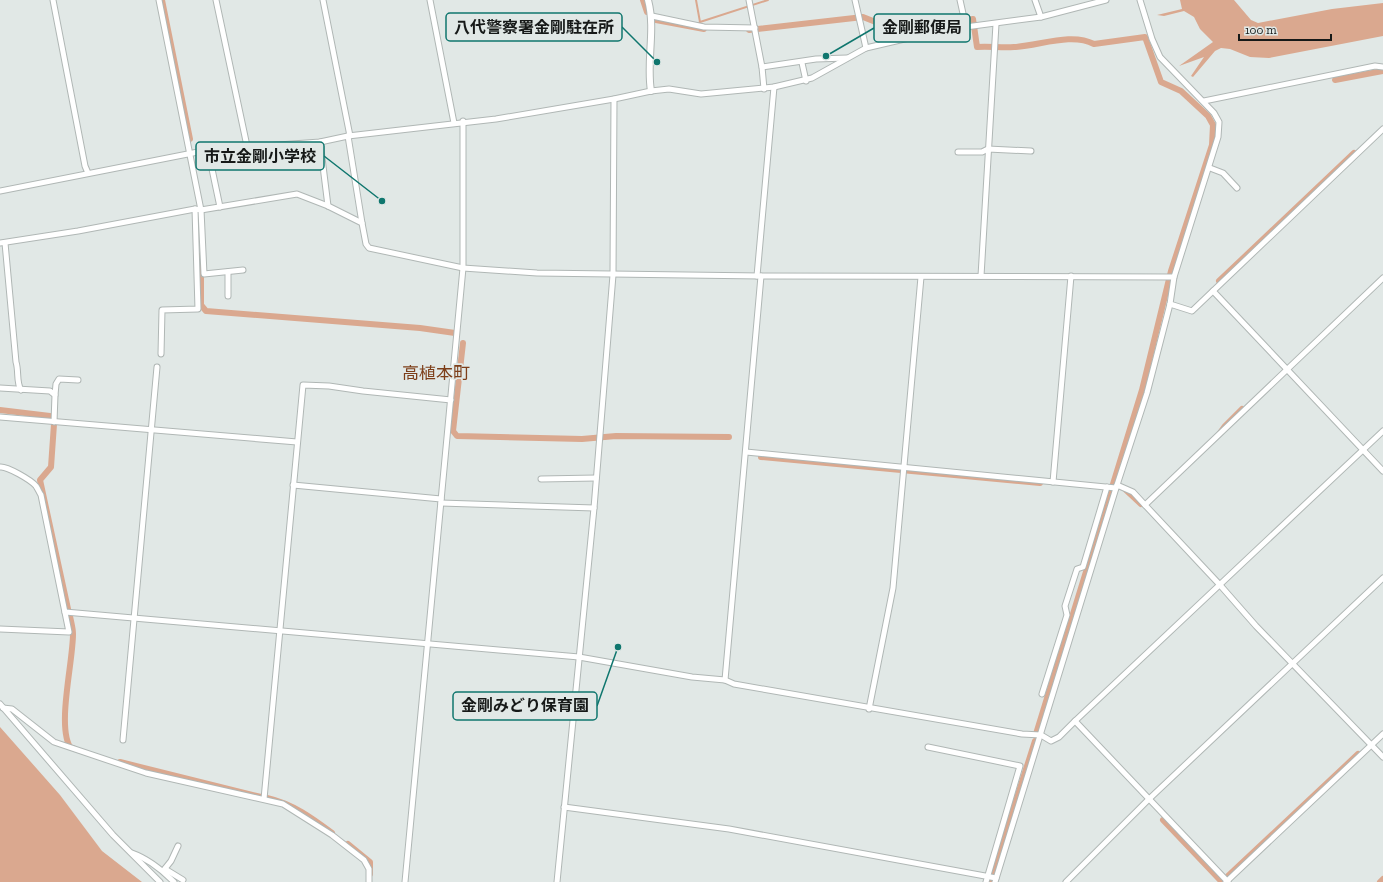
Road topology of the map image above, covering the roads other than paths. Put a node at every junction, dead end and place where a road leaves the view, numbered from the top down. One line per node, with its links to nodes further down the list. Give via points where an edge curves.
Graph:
1 (53, 0): 41 (street)
2 (160, 0): 39 (street)
3 (216, 0): 34 (street)
4 (323, 0): 32 (street)
5 (430, 0): 30 (street)
6 (648, 0): 13 (street)
7 (855, 0): 18 (street)
8 (960, 0): 16 (street)
9 (1035, 0): 14 (street)
10 (1106, 0): 14 (street)
11 (1140, 0): 28 (street, via 1160,56)
12 (750, 4): 17 (street)
13 (652, 16): 17 (street, via 704,27); 26 (street)
14 (1041, 17): 15 (street)
15 (996, 24): 16 (street); 35 (street)
16 (967, 27): 18 (street)
17 (755, 30): 21 (street)
18 (866, 48): 19 (street)
19 (848, 58): 20 (street); 23 (street)
20 (802, 62): 21 (street); 23 (street)
21 (762, 67): 25 (street)
22 (1383, 67): 28 (street, via 1375,66)
23 (806, 81): 24 (street)
24 (774, 88): 25 (street); 54 (street)
25 (764, 89): 26 (street, via 701,94 669,89)
26 (650, 91): 27 (street)
27 (614, 99): 29 (street, via 496,119); 53 (street)
28 (1204, 101): 40 (street, via 1218,119 1220,128)
29 (462, 122): 30 (street); 50 (street)
30 (454, 123): 32 (street)
31 (1383, 129): 60 (street)
32 (349, 136): 33 (street); 48 (street)
33 (320, 142): 34 (street); 44 (street)
34 (247, 146): 36 (street)
35 (988, 149): 37 (street); 38 (street, via 982,152); 56 (street)
36 (208, 150): 39 (street); 45 (street)
37 (1030, 151)
38 (958, 152)
39 (191, 153): 41 (street); 47 (street)
40 (1210, 168): 42 (street, via 1223,173); 58 (street)
41 (88, 173): 43 (street)
42 (1237, 188)
43 (0, 190)
44 (328, 206): 45 (street, via 297,194); 48 (street)
45 (220, 207): 47 (street)
46 (195, 209): 47 (street); 49 (street); 63 (street, via 198,309 162,310)
47 (201, 210): 52 (street, via 204,274)
48 (362, 223): 50 (street, via 369,248)
49 (2, 243): 68 (street, via 19,371 18,385)
50 (463, 268): 53 (street); 70 (street)
51 (243, 270): 52 (street)
52 (228, 272): 61 (street)
53 (613, 274): 54 (street); 81 (street)
54 (759, 276): 55 (street); 77 (street)
55 (921, 276): 56 (street); 79 (street)
56 (981, 276): 57 (street)
57 (1071, 276): 58 (street); 83 (street)
58 (1174, 277): 62 (street)
59 (1383, 278): 65 (street)
60 (1213, 291): 62 (street, via 1192,311); 65 (street)
61 (228, 296)
62 (1170, 304): 85 (street, via 1147,393)
63 (161, 354)
64 (157, 367): 73 (street)
65 (1288, 370): 76 (street); 88 (street)
66 (78, 380): 69 (street, via 59,379)
67 (0, 388): 68 (street)
68 (21, 390): 69 (street, via 50,391)
69 (55, 395): 72 (street)
70 (451, 400): 75 (street, via 303,385); 87 (street)
71 (0, 417): 72 (street)
72 (54, 422): 73 (street)
73 (152, 429): 75 (street); 93 (street)
74 (1383, 430): 76 (street)
75 (297, 442): 84 (street)
76 (1363, 449): 80 (street); 91 (street)
77 (746, 452): 79 (street); 99 (street)
78 (0, 467): 92 (street, via 5,466 31,482 41,495)
79 (904, 470): 83 (street); 102 (street, via 893,588)
80 (1383, 471)
81 (596, 478): 82 (street); 89 (street)
82 (541, 479)
83 (1053, 482): 86 (street)
84 (293, 485): 87 (street); 95 (street)
85 (1116, 486): 86 (street); 88 (street, via 1132,492); 105 (street)
86 (1107, 487): 100 (street, via 1083,566 1077,569 1065,606 1067,615)
87 (441, 501): 89 (street); 96 (street)
88 (1145, 505): 91 (street)
89 (594, 508): 97 (street)
90 (1383, 578): 98 (street)
91 (1219, 586): 98 (street); 103 (street)
92 (65, 612): 93 (street); 94 (street, via 69,632)
93 (134, 618): 95 (street); 106 (street)
94 (0, 630)
95 (280, 631): 96 (street); 110 (street)
96 (427, 644): 97 (street); 122 (street)
97 (579, 658): 99 (street); 112 (street)
98 (1292, 662): 107 (street); 111 (street)
99 (724, 680): 102 (street)
100 (1042, 694)
101 (2, 706): 110 (street, via 12,709 54,742 146,773); 114 (street)
102 (869, 709): 105 (street)
103 (1076, 721): 105 (street, via 1052,741); 111 (street)
104 (1383, 734): 107 (street)
105 (1041, 735): 118 (street)
106 (122, 740)
107 (1372, 745): 109 (street); 126 (street)
108 (928, 747): 116 (street, via 1020,766)
109 (1383, 757)
110 (264, 799): 121 (street, via 283,804 299,813 364,860 370,868)
111 (1148, 800): 125 (street); 126 (street)
112 (564, 807): 116 (street, via 729,829); 123 (street)
113 (178, 846): 115 (street)
114 (131, 853): 115 (street); 119 (street)
115 (164, 870): 117 (street); 120 (street)
116 (988, 876): 118 (street); 124 (street)
117 (183, 880)
118 (995, 880)
119 (160, 882)
120 (174, 882)
121 (369, 882)
122 (405, 882)
123 (557, 882)
124 (986, 882)
125 (1066, 882)
126 (1227, 882)

